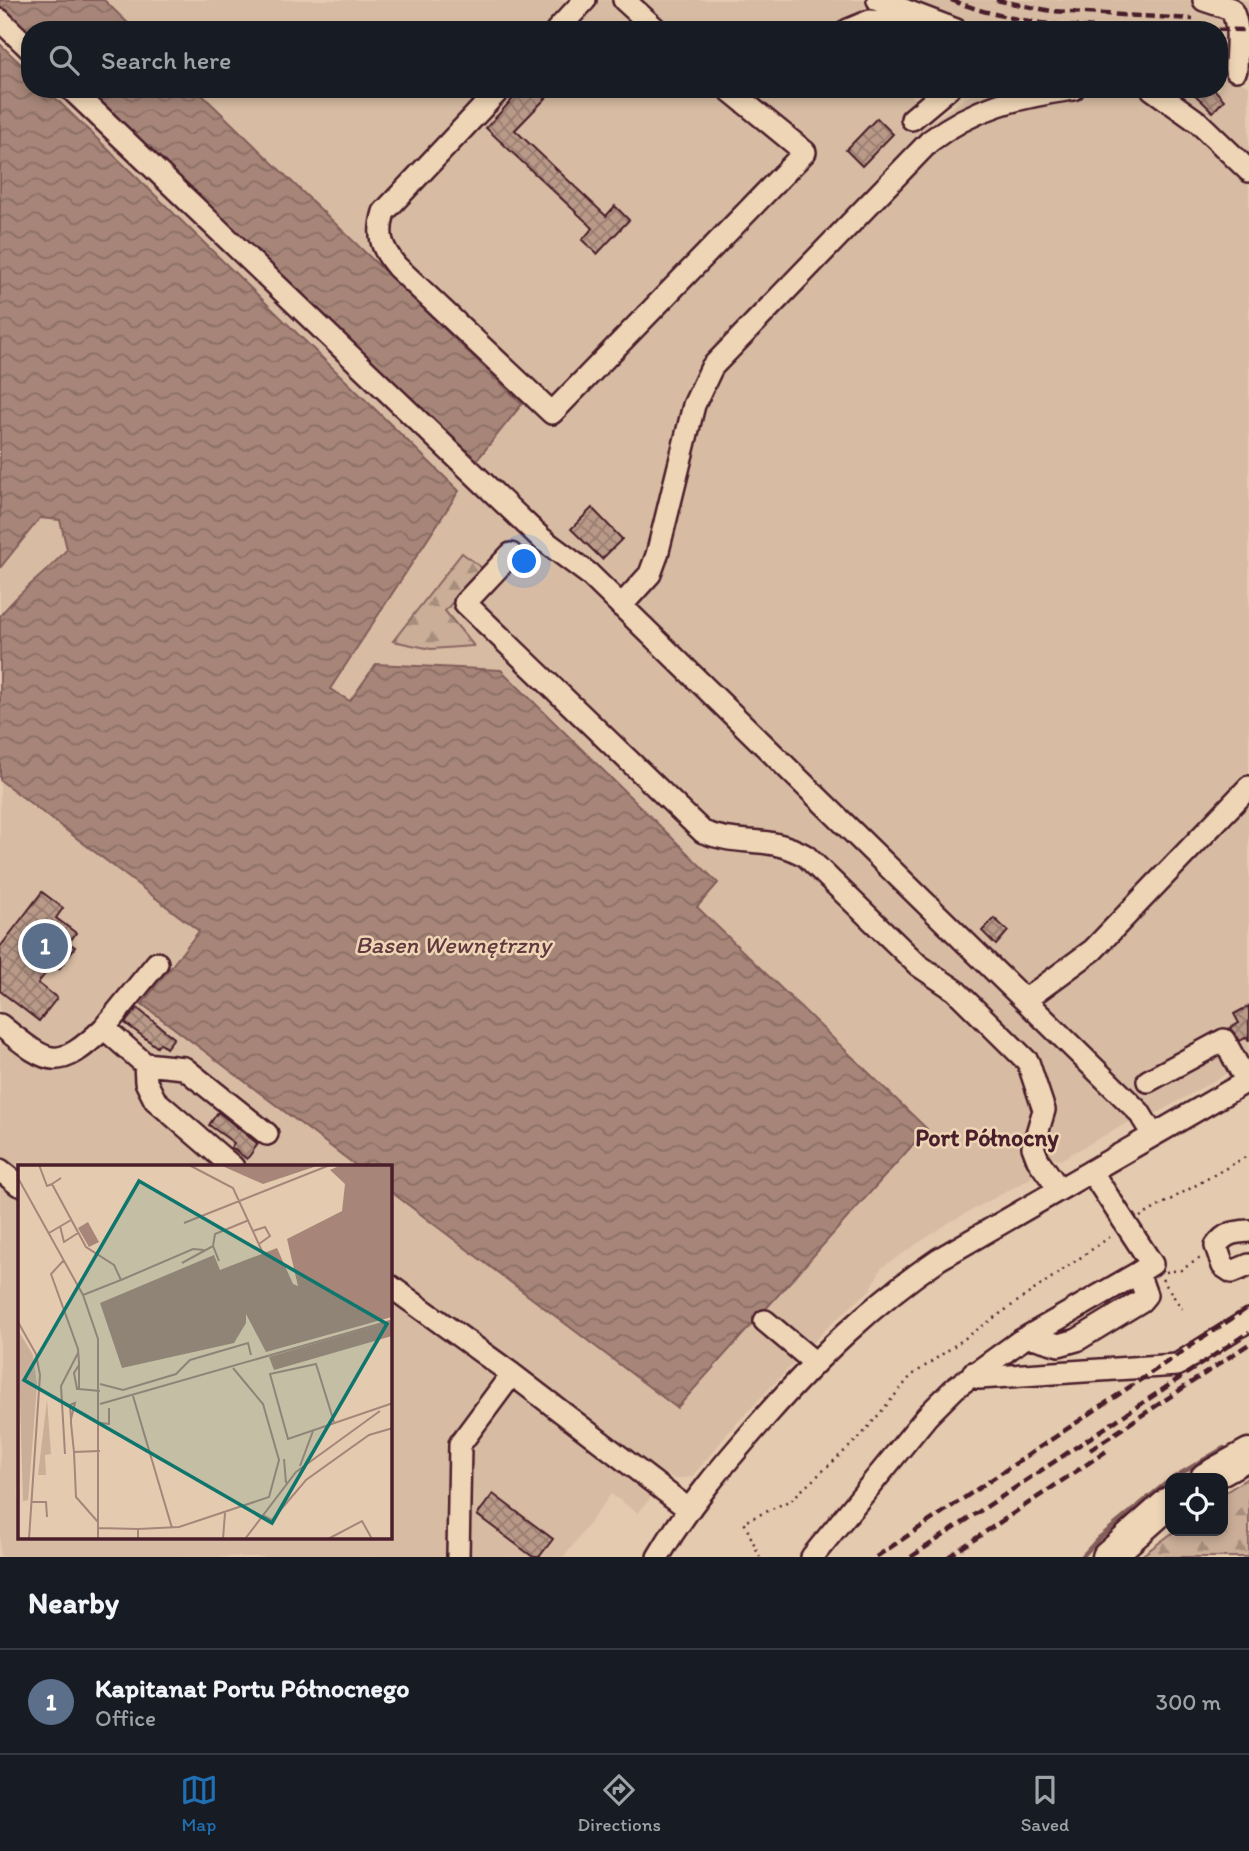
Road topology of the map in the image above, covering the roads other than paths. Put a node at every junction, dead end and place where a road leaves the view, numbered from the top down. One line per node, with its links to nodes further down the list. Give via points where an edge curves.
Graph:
1 (585, 0): 6 (street)
2 (878, 0): 8 (street)
3 (1204, 0): 10 (street, via 1231,9 1235,16)
4 (629, 3): 7 (street)
5 (0, 20): 9 (street)
6 (565, 21)
7 (648, 21)
8 (932, 21)
9 (21, 40)
10 (1235, 69)
11 (80, 98): 20 (street, via 542,540 589,574)
12 (492, 98): 13 (street, via 384,212 379,227 385,253 552,413 805,152)
13 (739, 98)
14 (937, 98): 17 (street)
15 (1029, 98): 20 (street, via 959,119 930,141 712,368 694,405 650,574)
16 (1167, 98): 18 (street)
17 (912, 119)
18 (1249, 171)
19 (511, 554): 35 (street, via 465,603 703,832 723,839 786,845 806,856 918,965 955,990 1028,1062 1044,1110 1033,1147)
20 (621, 606): 23 (street)
21 (1249, 787): 23 (street, via 1093,950)
22 (157, 963): 25 (street)
23 (1025, 1000): 30 (street, via 1139,1112)
24 (0, 1026): 25 (street, via 39,1055 55,1059 69,1057)
25 (104, 1028): 26 (street)
26 (145, 1064): 29 (street, via 184,1068); 31 (street, via 146,1082 155,1100)
27 (1248, 1081): 28 (street, via 1224,1040); 30 (street)
28 (1148, 1082)
29 (267, 1134)
30 (1153, 1135): 33 (street)
31 (231, 1165)
32 (0, 1170): 34 (street)
33 (1091, 1171): 35 (street); 42 (street, via 1152,1264 1138,1273 1146,1295 1077,1340 1059,1345 1029,1336)
34 (18, 1184)
35 (1059, 1189): 41 (street, via 906,1281)
36 (1249, 1231): 37 (street, via 1222,1237 1216,1246 1223,1266 1232,1272)
37 (1249, 1265)
38 (392, 1287): 43 (street)
39 (1249, 1320): 42 (street, via 1177,1365 979,1378)
40 (765, 1321): 41 (street)
41 (814, 1362): 47 (street)
42 (973, 1373): 50 (street, via 927,1416)
43 (512, 1374): 47 (street); 48 (street, via 460,1444)
44 (1249, 1454): 45 (highway)
45 (1215, 1473)
46 (1165, 1506): 51 (highway)
47 (687, 1508): 49 (street)
48 (458, 1557)
49 (658, 1557)
50 (812, 1557)
51 (1108, 1557)

